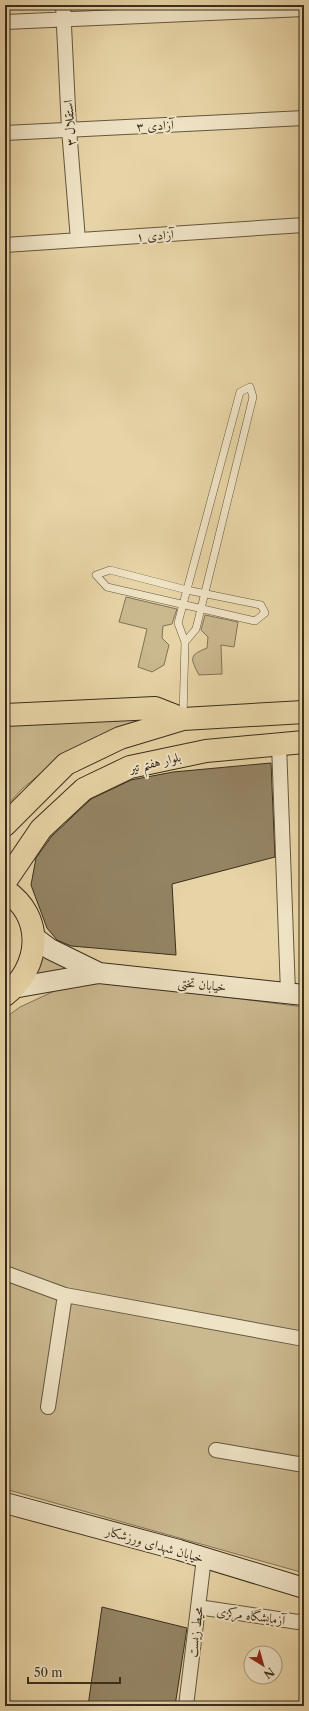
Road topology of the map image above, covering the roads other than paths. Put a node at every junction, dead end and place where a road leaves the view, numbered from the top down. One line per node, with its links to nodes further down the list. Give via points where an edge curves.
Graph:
1 (62, 5): 3 (street, استقلال ۳)
2 (304, 8): 3 (street)
3 (64, 19): 4 (street); 6 (street, استقلال ۳)
4 (5, 22)
5 (304, 118): 6 (street, آزادی ۳)
6 (69, 130): 7 (street, آزادی ۳); 9 (street, استقلال ۳)
7 (5, 133)
8 (304, 225): 9 (street, آزادی ۱)
9 (78, 240): 10 (street, آزادی ۱)
10 (5, 245)
11 (187, 590): 12 (lane); 12 (lane, via 240,392 250,387 253,397); 13 (lane); 13 (lane, via 110,570 96,575 107,587)
12 (205, 594): 14 (lane); 14 (lane, via 261,605 265,614 255,621)
13 (183, 605): 14 (lane); 15 (lane, via 178,622)
14 (201, 609): 15 (lane, via 196,629)
15 (184, 642): 18 (lane)
16 (304, 712): 18 (main road)
17 (5, 716): 18 (main road, via 155,708)
18 (183, 719): 21 (main road, via 120,738 66,764)
19 (304, 742): 20 (main road, بلوار هفتم تیر)
20 (279, 744): 22 (main road, بلوار هفتم تیر, via 206,751 130,767 84,789 41,829); 27 (street)
21 (5, 825)
22 (5, 882)
23 (5, 890): 24 (main road, via 27,913)
24 (34, 937): 25 (street, via 50,949); 26 (main road, via 32,956 25,974)
25 (100, 973): 26 (street); 27 (street, خیابان تختی)
26 (9, 992)
27 (296, 994)
28 (5, 1273): 29 (street)
29 (65, 1295): 30 (street); 31 (street)
30 (304, 1339)
31 (48, 1407)
32 (216, 1450): 33 (street)
33 (304, 1465)
34 (5, 1503): 35 (street, خیابان شهدای ورزشکار)
35 (204, 1558): 36 (street, خیابان شهدای ورزشکار); 37 (street, محیط زیست)
36 (304, 1588)
37 (198, 1607): 38 (street, آزمایشگاه مرکزی, via 298,1622); 39 (street, محیط زیست)
38 (304, 1620)
39 (186, 1706)

